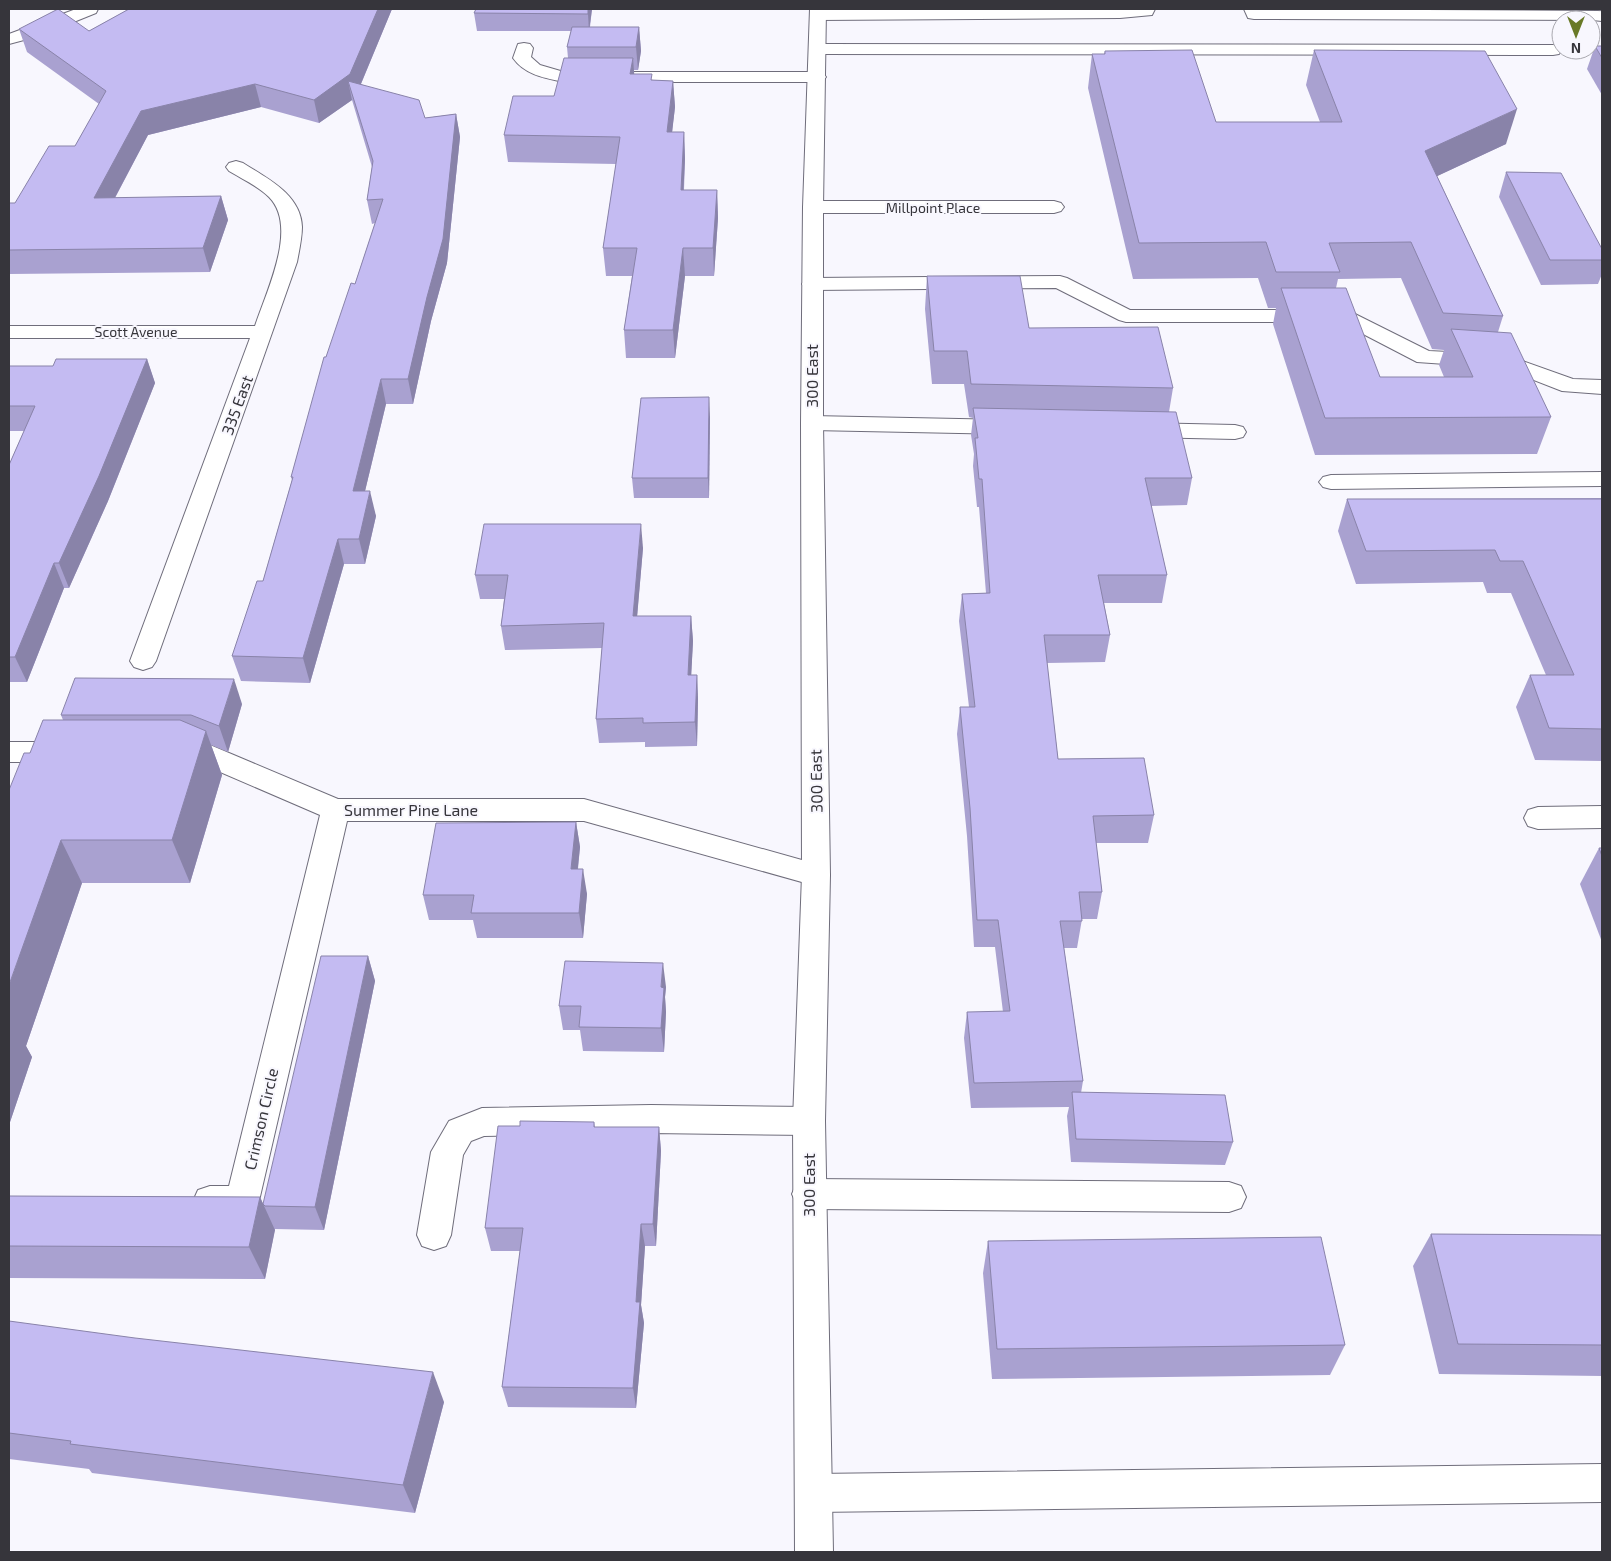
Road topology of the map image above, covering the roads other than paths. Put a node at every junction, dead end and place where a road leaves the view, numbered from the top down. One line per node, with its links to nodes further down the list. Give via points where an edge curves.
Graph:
1 (90, 9): 7 (street)
2 (1147, 9): 5 (street, via 1120,13)
3 (1253, 11): 4 (street)
4 (1508, 11): 6 (street)
5 (818, 12): 9 (street, 300 East)
6 (1551, 13)
7 (9, 39)
8 (524, 48): 11 (street, via 522,58 534,69 564,77)
9 (818, 49): 10 (street); 11 (street, 300 East)
10 (1551, 50)
11 (817, 78): 13 (street, 300 East)
12 (236, 167): 17 (street, 335 East, via 275,192 287,208 292,226 286,262)
13 (813, 207): 14 (street, Millpoint Place); 15 (street, 300 East)
14 (1054, 207)
15 (812, 284): 18 (street, via 1060,282 1126,316 1344,316 1425,357 1506,362 1570,386); 19 (street, 300 East)
16 (9, 332): 17 (street, Scott Avenue)
17 (263, 332): 25 (street, 335 East)
18 (1602, 387)
19 (812, 423): 20 (street); 32 (street, 300 East)
20 (1030, 428)
21 (1118, 429): 22 (street)
22 (1235, 432)
23 (1602, 479): 24 (street)
24 (1331, 482)
25 (143, 661)
26 (9, 752): 27 (street)
27 (95, 752)
28 (152, 752): 29 (street, Summer Pine Lane, via 200,752)
29 (335, 810): 32 (street, Summer Pine Lane, via 584,810); 36 (street, Crimson Circle, via 242,1201)
30 (1538, 818): 31 (street)
31 (1602, 818)
32 (816, 875): 33 (street, 300 East)
33 (809, 1121): 34 (street, 300 East); 37 (street, via 482,1122 460,1132 447,1152)
34 (809, 1194): 35 (street); 39 (street, 300 East)
35 (1229, 1197)
36 (182, 1202)
37 (434, 1235)
38 (1602, 1483): 39 (street)
39 (814, 1493): 40 (street, 300 East)
40 (814, 1552)

